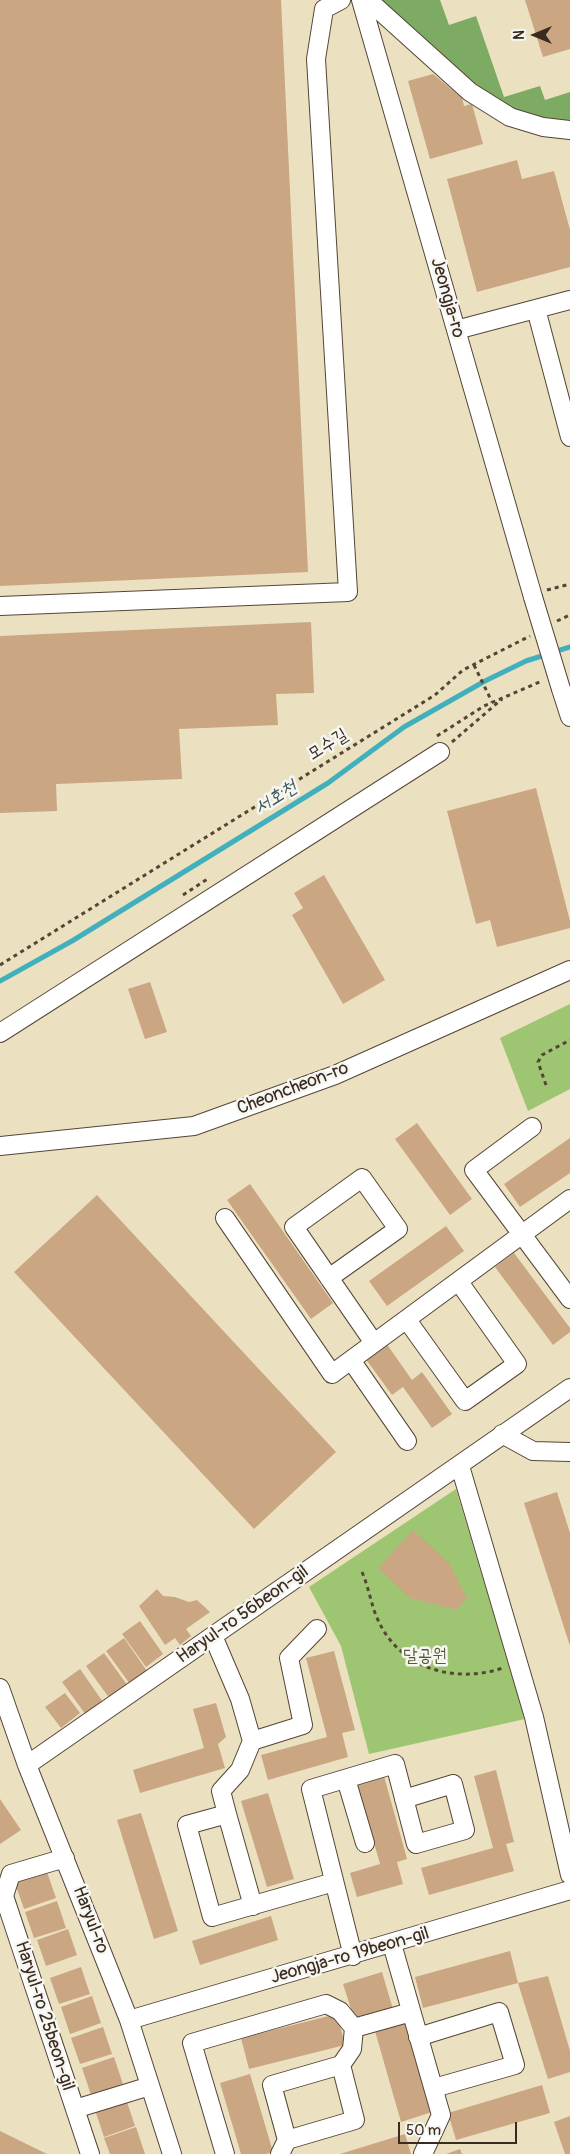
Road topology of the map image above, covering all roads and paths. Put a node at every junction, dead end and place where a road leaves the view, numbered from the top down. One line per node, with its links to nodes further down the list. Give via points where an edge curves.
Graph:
1 (341, 0): 11 (street, via 324,9 316,59 348,592)
2 (361, 0): 7 (street, Jeongja-ro)
3 (368, 0): 4 (street, via 470,92 510,117 544,127)
4 (570, 130)
5 (570, 300): 6 (street)
6 (536, 309): 7 (street); 8 (street)
7 (456, 330): 10 (street, Jeongja-ro)
8 (570, 437)
9 (570, 584): 10 (path)
10 (532, 594): 18 (street, Jeongja-ro, bridge)
11 (0, 606)
12 (570, 615): 13 (path)
13 (555, 622)
14 (532, 635): 15 (path, 모수길)
15 (474, 665): 17 (path); 20 (path, 모수길, via 463,670 435,695)
16 (505, 697): 19 (path)
17 (492, 702)
18 (570, 717)
19 (440, 752): 22 (street)
20 (0, 965)
21 (570, 970): 26 (street, Cheoncheon-ro, via 335,1075 194,1126)
22 (0, 1033)
23 (570, 1040): 24 (path, via 542,1055 538,1062)
24 (546, 1085)
25 (532, 1127): 29 (street, via 474,1170)
26 (0, 1146)
27 (570, 1199): 29 (street)
28 (225, 1218): 35 (street, via 332,1374)
29 (523, 1236): 31 (street); 32 (street)
30 (329, 1278): 30 (street, via 398,1228 362,1178 294,1227); 34 (street)
31 (459, 1282): 33 (street); 33 (street, via 517,1364 465,1401)
32 (570, 1299)
33 (407, 1320): 34 (street)
34 (374, 1343): 35 (street)
35 (351, 1360): 38 (street)
36 (570, 1388): 37 (street, Haryul-ro 56beon-gil)
37 (502, 1434): 39 (street, via 533,1451); 40 (street, Haryul-ro 56beon-gil)
38 (407, 1441)
39 (570, 1452)
40 (460, 1466): 43 (street, Haryul-ro 56beon-gil); 44 (street)
41 (362, 1572): 44 (path, via 378,1620 388,1637 414,1661 461,1676 484,1674)
42 (316, 1629): 46 (street, via 288,1658 303,1725)
43 (213, 1636): 46 (street, via 240,1699); 47 (street, Haryul-ro 56beon-gil)
44 (518, 1663): 53 (street, via 534,1717)
45 (0, 1688): 47 (street, Haryul-ro)
46 (252, 1741): 50 (street, via 240,1770 221,1791)
47 (27, 1765): 52 (street, Haryul-ro)
48 (346, 1779): 49 (street, via 395,1764); 51 (street); 54 (street, via 311,1789)
49 (404, 1799)
50 (227, 1814): 56 (street); 56 (street, via 187,1825 212,1917)
51 (365, 1843)
52 (65, 1858): 60 (street, Haryul-ro); 66 (street, Haryul-ro 25beon-gil, via 11,1874 4,1896)
53 (570, 1875)
54 (334, 1882): 56 (street); 58 (street)
55 (570, 1890): 57 (street, Jeongja-ro 19beon-gil)
56 (253, 1906)
57 (392, 1944): 58 (street, Jeongja-ro 19beon-gil); 59 (street)
58 (353, 1956): 60 (street, Jeongja-ro 19beon-gil)
59 (411, 2012): 61 (street); 62 (street)
60 (129, 2020): 64 (street, Haryul-ro)
61 (354, 2028): 63 (street, via 352,2050); 70 (street, via 340,2011 326,2004 192,2043)
62 (418, 2037): 65 (street); 65 (street, via 499,2012 515,2065)
63 (341, 2065): 67 (street, via 355,2120); 67 (street, via 272,2085)
64 (150, 2086): 66 (street); 69 (street, Haryul-ro)
65 (434, 2088): 71 (street, via 442,2115)
66 (75, 2109): 68 (street, Haryul-ro 25beon-gil)
67 (283, 2147)
68 (90, 2154)
69 (172, 2154)
70 (225, 2154)
71 (422, 2154)

